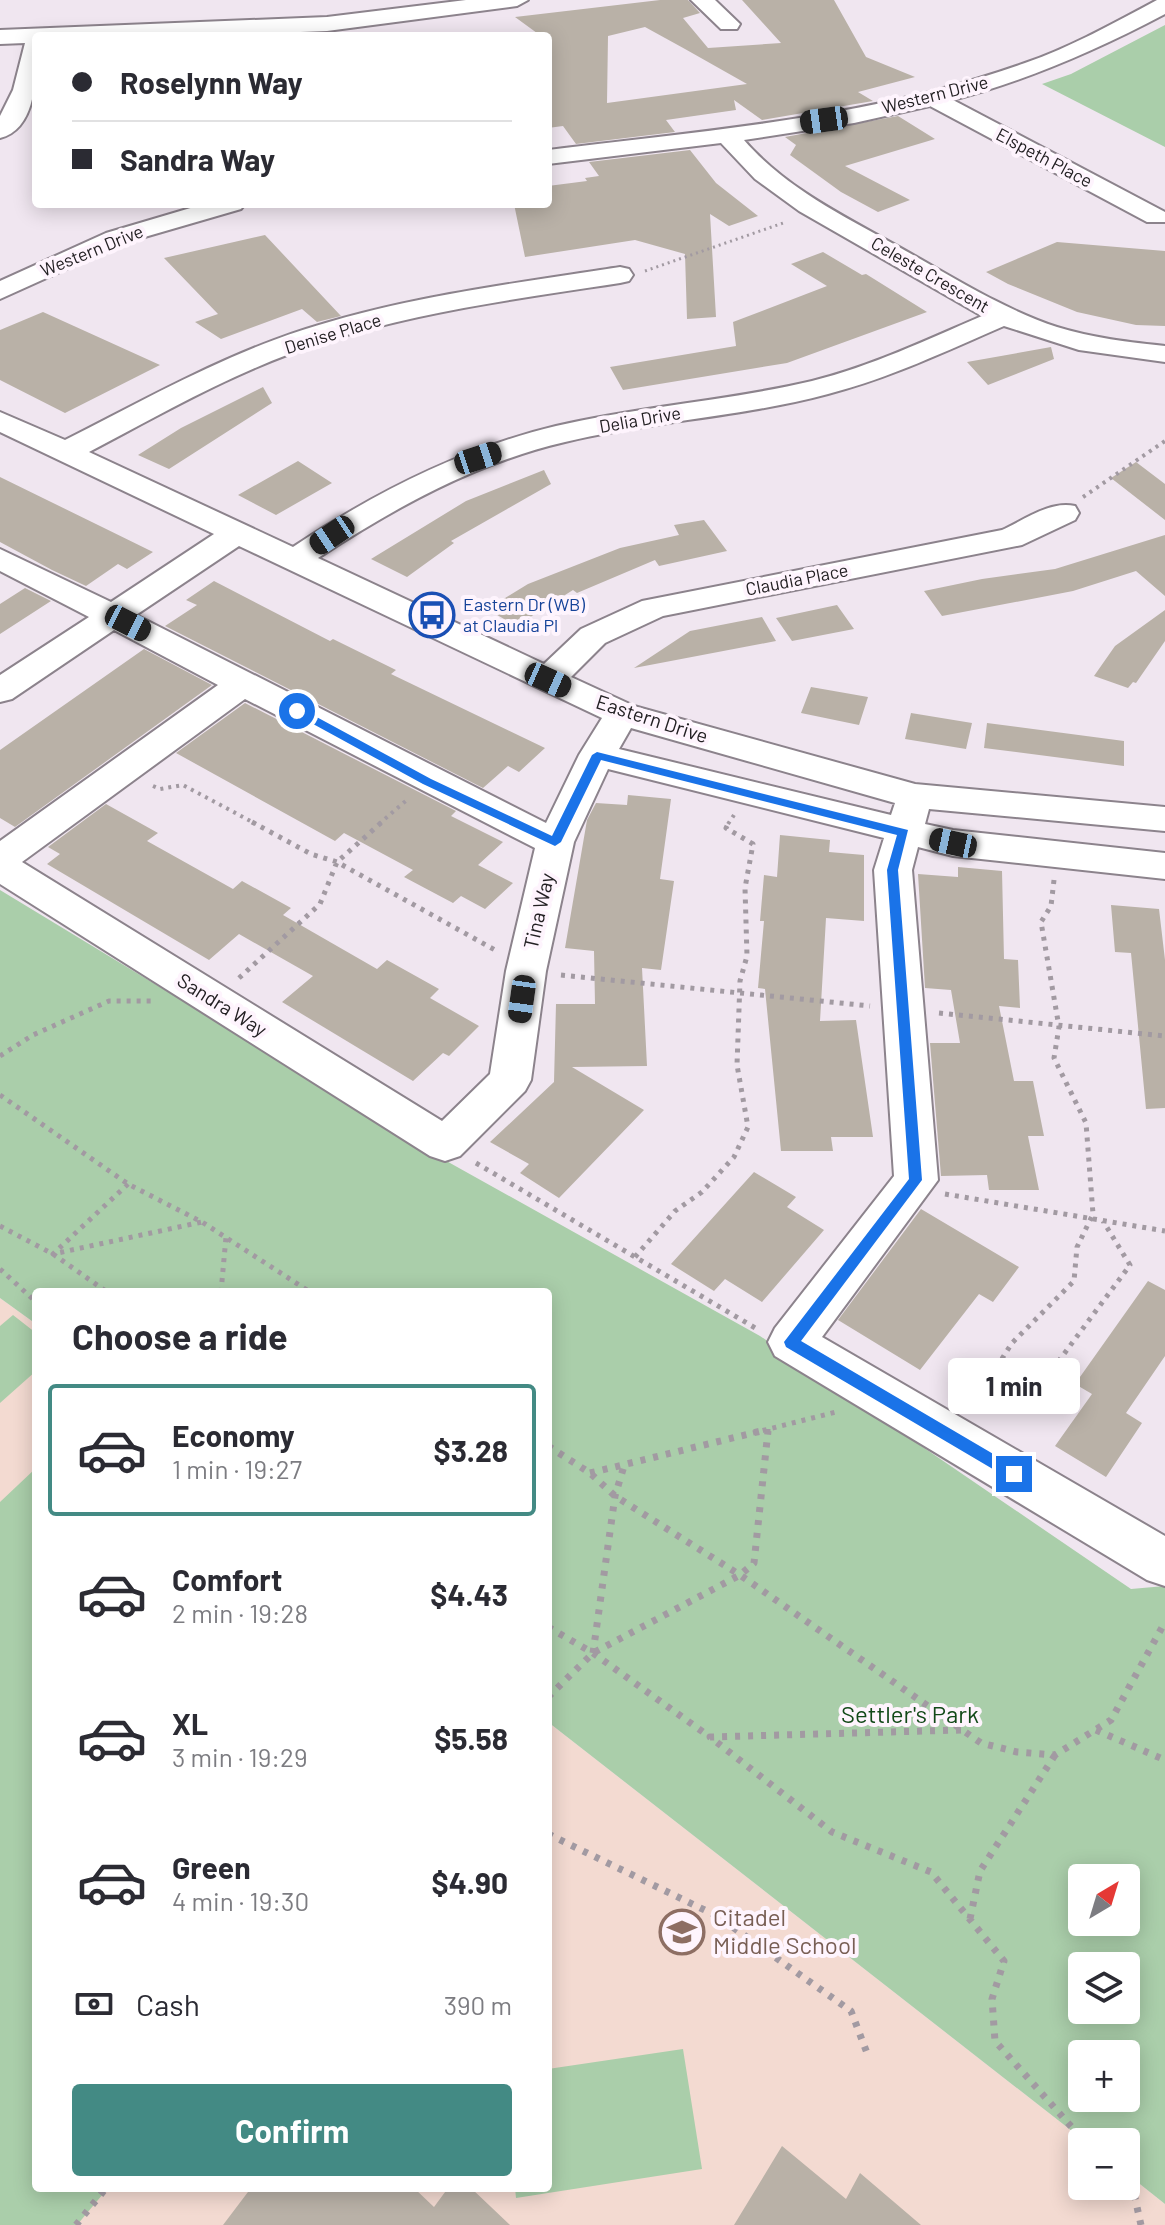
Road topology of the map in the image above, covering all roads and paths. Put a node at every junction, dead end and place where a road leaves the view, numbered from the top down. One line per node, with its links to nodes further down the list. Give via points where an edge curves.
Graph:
1 (517, 0): 4 (street)
2 (702, 0): 5 (street)
3 (1165, 5): 11 (street, Western Drive, via 1061,57)
4 (455, 8): 6 (street); 7 (street)
5 (729, 24)
6 (474, 27)
7 (246, 32)
8 (32, 36): 9 (street)
9 (0, 37)
10 (32, 59): 12 (street, via 22,100)
11 (932, 98): 13 (street, Western Drive); 17 (street, Elspeth Place)
12 (0, 131)
13 (726, 134): 14 (street, Western Drive); 16 (street, Celeste Crescent, via 755,168)
14 (552, 156)
15 (218, 208): 19 (street, Western Drive, via 115,238)
16 (817, 211): 18 (path, via 649,271); 20 (street, Celeste Crescent)
17 (1156, 217)
18 (620, 275): 24 (street, Denise Place, via 457,300 316,336 207,380)
19 (0, 291)
20 (1002, 317): 21 (street, Celeste Crescent, via 1052,335); 28 (street, Delia Drive, via 858,377 787,395 562,434 478,458 369,510)
21 (1165, 354)
22 (5, 429): 24 (street, Eastern Drive)
23 (1165, 441): 25 (path)
24 (64, 453): 26 (street, Eastern Drive)
25 (1064, 513): 30 (street, Claudia Place, via 1011,538 654,608 593,636)
26 (235, 534): 28 (street, Eastern Drive); 29 (street)
27 (0, 559): 29 (street)
28 (293, 561): 30 (street, Eastern Drive)
29 (112, 614): 31 (street); 32 (street)
30 (548, 680): 33 (street, Eastern Drive)
31 (245, 682): 35 (street); 36 (street)
32 (0, 691)
33 (622, 714): 34 (street, Tina Way); 38 (street, Eastern Drive)
34 (597, 755): 37 (street); 40 (street, Tina Way)
35 (122, 770): 42 (street); 43 (path, via 160,789 183,785 311,854)
36 (427, 782): 40 (street); 43 (path)
37 (739, 791): 38 (street); 47 (path, via 737,809 726,828 753,844 745,888 747,956)
38 (909, 814): 39 (street, Eastern Drive); 41 (street, via 953,843); 49 (street, via 893,870)
39 (1165, 819)
40 (555, 842): 46 (street, Tina Way)
41 (1057, 855): 45 (street); 50 (path, via 1051,906 1041,922)
42 (0, 860)
43 (337, 862): 46 (path, via 495,949 495,959); 48 (path, via 320,904)
44 (0, 866): 48 (street, Sandra Way)
45 (1165, 866)
46 (526, 971): 47 (path); 54 (street, Tina Way, via 510,1080)
47 (740, 995): 49 (path); 64 (path, via 737,1065 748,1127 734,1157)
48 (215, 1000): 52 (path, via 109,1001); 54 (street, Sandra Way)
49 (903, 1009): 50 (path); 55 (street)
50 (1059, 1027): 51 (path); 57 (path, via 1054,1058 1086,1123)
51 (1165, 1036)
52 (0, 1056)
53 (0, 1095): 56 (path)
54 (445, 1144): 64 (path)
55 (916, 1180): 57 (path, via 944,1194); 70 (street)
56 (128, 1184): 59 (path); 63 (path)
57 (1090, 1219): 58 (path); 58 (path, via 1077,1247 1074,1281 1012,1343 989,1379 993,1390 1016,1404 1026,1405 1130,1265)
58 (1103, 1221): 61 (path)
59 (202, 1222): 62 (path); 63 (path)
60 (0, 1226): 63 (path)
61 (1165, 1231)
62 (226, 1237): 67 (path); 68 (path)
63 (53, 1254): 66 (path)
64 (635, 1257): 70 (path, via 774,1339)
65 (0, 1269): 69 (path)
66 (101, 1288)
67 (221, 1288)
68 (304, 1288)
69 (32, 1298)
70 (791, 1342): 71 (street)
71 (888, 1399): 72 (path); 79 (street)
72 (768, 1429): 76 (path); 80 (path, via 754,1563)
73 (552, 1449): 75 (path)
74 (552, 1452): 75 (path)
75 (557, 1452): 77 (path)
76 (624, 1465): 77 (path); 78 (path)
77 (590, 1473): 78 (path)
78 (615, 1496): 80 (path); 83 (path)
79 (1165, 1563)
80 (740, 1575): 83 (path); 85 (path)
81 (1165, 1622): 86 (path, via 1111,1720)
82 (552, 1629): 83 (path)
83 (593, 1653): 84 (path); 87 (path)
84 (552, 1693)
85 (961, 1730): 87 (path); 88 (path, via 981,1743)
86 (1095, 1730): 88 (path); 89 (path)
87 (710, 1737): 91 (path, via 832,1832 931,1872)
88 (1055, 1755): 91 (path, via 980,1871)
89 (1165, 1760)
90 (552, 1836): 92 (path, via 717,1916 851,2011)
91 (970, 1919): 93 (path, via 1004,1961 992,1999 995,2041)
92 (867, 2053)
93 (1073, 2128)
94 (103, 2192): 96 (path)
95 (1135, 2200): 97 (path)
96 (76, 2225)
97 (1141, 2225)

